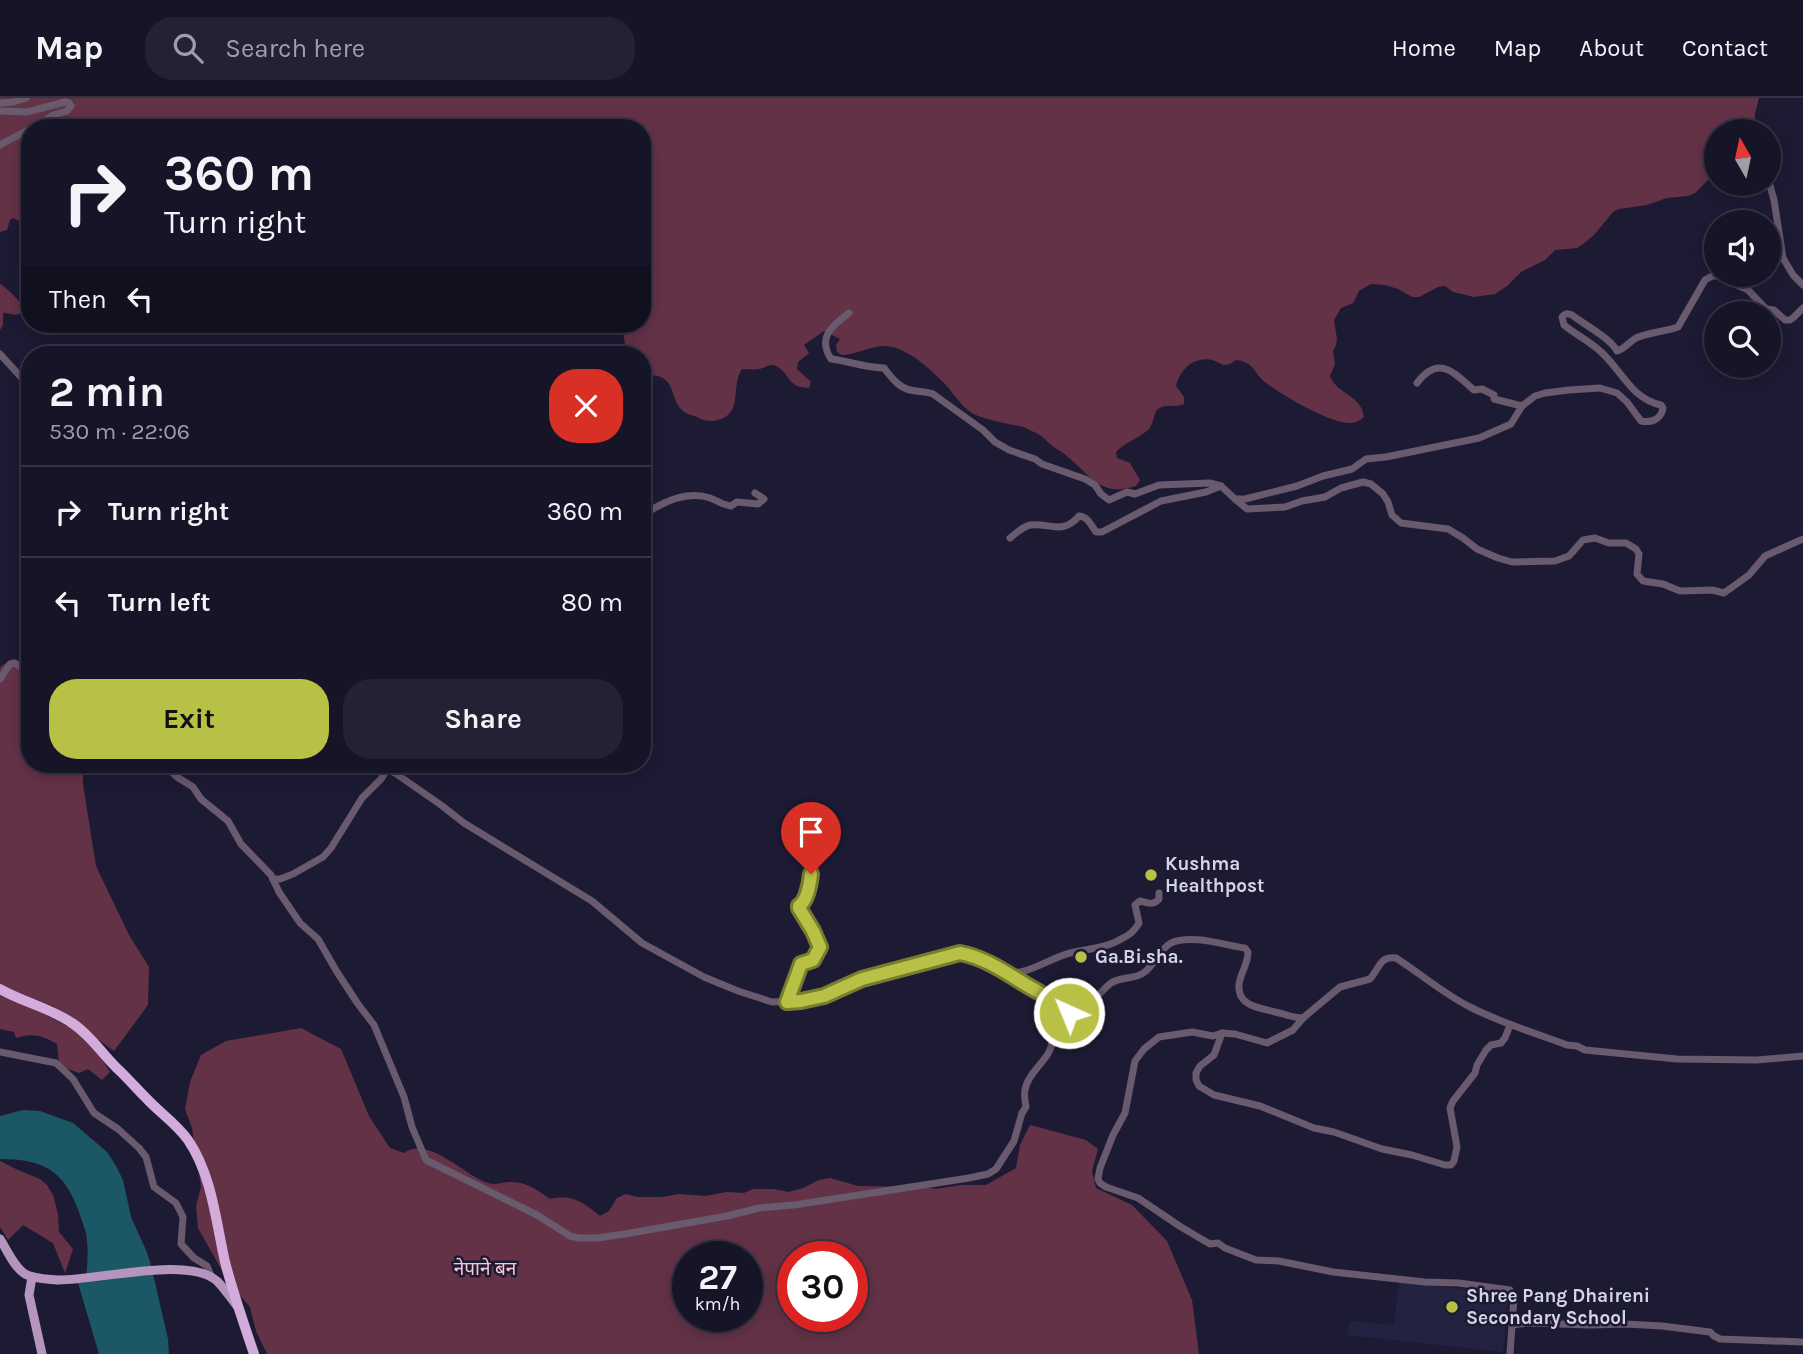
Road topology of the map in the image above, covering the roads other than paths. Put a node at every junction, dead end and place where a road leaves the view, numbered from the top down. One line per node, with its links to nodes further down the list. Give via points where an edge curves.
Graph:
1 (26, 98): 2 (street)
2 (0, 103)
3 (0, 111): 4 (street, via 27,112 65,102 71,106)
4 (48, 119)
5 (21, 134): 6 (street)
6 (0, 145)
7 (1773, 196): 8 (street, via 1783,258)
8 (1803, 285)
9 (1803, 308): 14 (street, via 1785,320 1748,290 1712,276 1705,280 1678,327 1634,339 1622,351 1564,314 1564,325 1602,353 1640,397 1661,405 1662,413 1654,421 1641,421 1617,393 1601,388 1545,393)
10 (849, 313): 15 (street, via 826,336 831,359 884,368 898,384 933,394 995,442 1084,479 1109,500 1159,485)
11 (0, 354): 12 (street)
12 (21, 377)
13 (1417, 383): 14 (street, via 1429,372 1448,368 1474,390)
14 (1522, 406): 17 (street, via 1511,424 1479,438 1366,460 1297,486)
15 (1221, 486): 17 (street); 19 (street, via 1161,501 1102,532 1079,516 1058,528 1030,525)
16 (755, 493): 18 (street, via 764,499 758,504 737,502 731,506 694,495)
17 (1235, 499): 20 (street, via 1247,509 1274,509 1363,482 1383,494 1401,523 1448,529 1476,549 1512,562 1555,561 1569,556 1589,538 1626,543 1639,554 1639,578 1680,592 1724,593 1765,556)
18 (651, 510)
19 (1010, 538)
20 (1803, 539)
21 (21, 667): 22 (street, via 10,664)
22 (0, 679)
23 (173, 773): 27 (street, via 228,821 241,844)
24 (385, 773): 27 (street, via 362,798 323,857)
25 (395, 773): 31 (street, via 464,823 592,901 642,943 738,991)
26 (794, 848): 31 (street, via 814,865 804,903 799,906 820,947 813,960 801,964)
27 (273, 879): 32 (street, via 374,1025 426,1160 579,1238 988,1174 1014,1141 1026,1107 1027,1084 1050,1047 1052,1037 1038,1007 1062,1016)
28 (1159, 893): 29 (street, via 1156,902 1135,905 1139,923 1124,938 1066,954 1027,971)
29 (1007, 973): 31 (street, via 960,953 862,979 824,996); 32 (street, via 1058,1002)
30 (0, 989): 41 (highway, via 76,1026 188,1139 209,1187)
31 (787, 1002)
32 (1080, 1006): 33 (street, via 1114,981 1142,974 1171,943 1198,940 1245,948 1248,962 1239,980 1241,997 1255,1008)
33 (1303, 1018): 34 (street, via 1340,987 1370,979 1389,957 1469,1006); 35 (street, via 1293,1030 1267,1043)
34 (1510, 1025): 35 (street, via 1505,1038 1486,1050 1475,1073 1452,1101 1457,1147 1451,1165 1382,1149 1260,1106 1214,1095 1199,1086 1196,1073 1213,1055); 37 (street, via 1585,1050 1659,1058)
35 (1222, 1033): 42 (street, via 1159,1037 1144,1049 1136,1061 1125,1113 1100,1168 1100,1183 1138,1198 1210,1244 1218,1243 1256,1260 1510,1290 1514,1298)
36 (0, 1052): 40 (street, via 56,1063 73,1079 94,1112 139,1148 154,1187 176,1203 183,1217 181,1244 207,1266)
37 (1803, 1056)
38 (0, 1239): 39 (main road, via 17,1266)
39 (32, 1277): 40 (main road, via 65,1280 170,1269 193,1270); 44 (main road, via 29,1295)
40 (212, 1278): 41 (main road)
41 (240, 1310): 45 (highway)
42 (1512, 1325): 43 (street, via 1662,1326 1710,1332 1720,1339); 46 (street)
43 (1803, 1342)
44 (42, 1354)
45 (254, 1354)
46 (1510, 1354)

